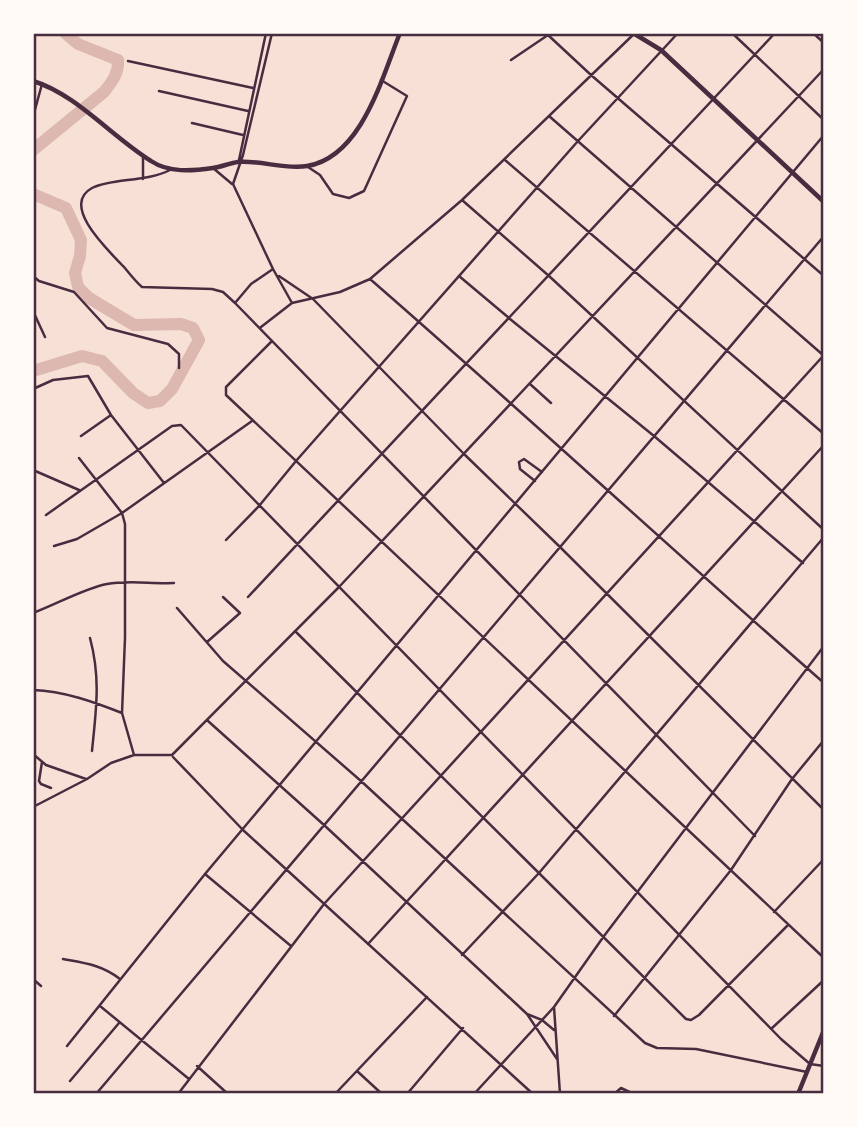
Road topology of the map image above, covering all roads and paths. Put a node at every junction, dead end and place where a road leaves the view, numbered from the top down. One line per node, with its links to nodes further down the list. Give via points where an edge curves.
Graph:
1 (266, 33): 19 (street)
2 (272, 33): 36 (street)
3 (400, 33): 16 (main road)
4 (678, 33): 10 (street)
5 (732, 33): 11 (street)
6 (775, 33): 11 (street)
7 (813, 33): 9 (street)
8 (634, 34): 10 (main road); 15 (street)
9 (824, 43)
10 (661, 50): 22 (street); 23 (main road)
11 (755, 55): 21 (street); 23 (street)
12 (511, 60): 15 (street, via 546,34)
13 (128, 61): 19 (street)
14 (824, 69): 21 (street)
15 (591, 75): 22 (street); 25 (street)
16 (381, 80): 37 (main road, via 359,130 338,153); 37 (street, via 407,96 364,191 349,198 333,194)
17 (33, 81): 18 (main road)
18 (42, 84): 26 (street); 34 (main road, via 63,93)
19 (253, 88): 24 (street)
20 (159, 91): 24 (street)
21 (798, 96): 27 (street); 32 (street)
22 (618, 98): 31 (street); 33 (street)
23 (714, 99): 32 (main road); 33 (street)
24 (248, 111): 29 (street)
25 (549, 116): 31 (street); 35 (street)
26 (33, 117)
27 (824, 120)
28 (192, 123): 29 (street)
29 (243, 135): 36 (street)
30 (824, 135): 40 (street)
31 (578, 141): 44 (street); 45 (street)
32 (757, 141): 40 (main road); 43 (street)
33 (671, 144): 43 (street); 44 (street)
34 (143, 156): 39 (main road); 41 (street)
35 (505, 160): 45 (street); 46 (street)
36 (239, 162): 37 (main road); 38 (main road); 42 (street)
37 (307, 166)
38 (213, 168): 39 (main road); 42 (street)
39 (170, 170): 41 (street)
40 (792, 172): 47 (main road); 48 (street)
41 (143, 178): 64 (street, via 95,186 86,192 84,216 102,245 142,287 212,289)
42 (233, 184): 55 (street)
43 (717, 184): 48 (street); 49 (street)
44 (631, 187): 49 (street); 51 (street)
45 (536, 188): 50 (street); 51 (street)
46 (462, 200): 50 (street); 62 (street)
47 (824, 202)
48 (755, 216): 53 (street); 54 (street)
49 (677, 228): 54 (street); 56 (street)
50 (498, 232): 57 (street); 60 (street)
51 (589, 233): 56 (street); 57 (street)
52 (824, 236): 53 (street)
53 (804, 259): 61 (street); 66 (street)
54 (717, 262): 66 (street); 67 (street)
55 (274, 270): 59 (street); 64 (street, via 251,284)
56 (635, 272): 67 (street); 69 (street)
57 (549, 275): 69 (street); 70 (street)
58 (33, 276): 81 (street, via 74,292 107,328 168,344 179,354)
59 (279, 276): 63 (street); 65 (street)
60 (459, 276): 70 (street); 71 (street)
61 (824, 276)
62 (370, 279): 63 (street); 71 (street)
63 (313, 299): 65 (street); 80 (street)
64 (235, 303): 72 (street)
65 (292, 303): 72 (street)
66 (765, 305): 75 (street); 76 (street)
67 (678, 309): 75 (street); 78 (street)
68 (33, 310): 73 (street)
69 (593, 317): 77 (street); 78 (street)
70 (509, 318): 77 (street); 79 (street)
71 (418, 321): 79 (street); 80 (street)
72 (260, 328): 74 (street)
73 (45, 337)
74 (272, 341): 89 (street); 92 (street, via 224,391)
75 (727, 351): 85 (street); 86 (street)
76 (824, 356): 85 (street)
77 (555, 357): 82 (street); 84 (street)
78 (637, 358): 84 (street); 86 (street)
79 (466, 363): 88 (street); 90 (street)
80 (379, 367): 89 (street); 90 (street)
81 (179, 368)
82 (530, 384): 87 (street); 88 (street)
83 (33, 389): 91 (street, via 53,380 88,376)
84 (604, 397): 95 (street); 98 (street)
85 (783, 400): 93 (street); 99 (street)
86 (684, 401): 95 (street); 99 (street)
87 (551, 403)
88 (510, 405): 98 (street); 102 (street)
89 (340, 411): 101 (street); 104 (street)
90 (422, 411): 101 (street); 102 (street)
91 (111, 415): 94 (street); 97 (street)
92 (252, 421): 100 (street); 104 (street)
93 (824, 434)
94 (81, 436)
95 (654, 436): 110 (street); 112 (street)
96 (824, 445): 113 (street)
97 (139, 449): 100 (street, via 177,424); 107 (street); 109 (street)
98 (561, 450): 106 (street); 112 (street)
99 (737, 450): 110 (street); 113 (street)
100 (208, 453): 109 (street); 117 (street)
101 (382, 453): 114 (street); 115 (street)
102 (464, 454): 114 (street); 116 (street)
103 (79, 458): 107 (street)
104 (296, 461): 115 (street); 117 (street)
105 (33, 470): 111 (street)
106 (542, 471): 108 (street); 108 (street, via 524,459 519,462 520,469)
107 (95, 478): 111 (street); 118 (street)
108 (534, 481): 116 (street)
109 (164, 483): 118 (street)
110 (707, 484): 120 (street); 122 (street)
111 (79, 490): 119 (street)
112 (608, 490): 122 (street); 128 (street)
113 (782, 491): 120 (street); 121 (street)
114 (424, 497): 125 (street); 129 (street)
115 (338, 500): 125 (street); 126 (street)
116 (516, 503): 128 (street); 129 (street)
117 (259, 506): 124 (street); 126 (street)
118 (122, 513): 127 (street, via 77,539); 132 (street)
119 (46, 514)
120 (754, 522): 130 (street); 131 (street)
121 (824, 530)
122 (658, 537): 131 (street); 135 (street)
123 (824, 537): 130 (street)
124 (226, 540)
125 (382, 541): 134 (street); 137 (street)
126 (297, 544): 134 (street); 139 (street)
127 (54, 546)
128 (560, 547): 135 (street); 136 (street)
129 (477, 550): 136 (street); 137 (street)
130 (803, 563): 142 (street)
131 (704, 577): 142 (street); 145 (street)
132 (125, 582): 133 (street); 141 (street, via 103,585); 161 (street)
133 (174, 583)
134 (339, 587): 143 (street); 149 (street)
135 (607, 593): 145 (street); 147 (street)
136 (520, 594): 144 (street); 147 (street)
137 (439, 595): 144 (street); 149 (street)
138 (223, 597): 148 (street, via 240,613)
139 (248, 597)
140 (177, 608): 148 (street)
141 (33, 613)
142 (753, 622): 151 (street); 156 (street)
143 (295, 631): 153 (street); 159 (street)
144 (483, 637): 152 (street); 157 (street)
145 (649, 637): 154 (street); 156 (street)
146 (90, 638): 160 (street)
147 (564, 640): 152 (street); 154 (street)
148 (206, 642): 153 (street)
149 (397, 645): 157 (street); 159 (street)
150 (824, 646): 151 (street)
151 (807, 669): 155 (street); 167 (street)
152 (528, 679): 162 (street); 164 (street)
153 (247, 681): 163 (street); 169 (street)
154 (606, 683): 162 (street); 166 (street)
155 (824, 683)
156 (699, 684): 166 (street); 167 (street)
157 (440, 689): 164 (street); 165 (street)
158 (33, 690): 160 (street)
159 (357, 693): 165 (street); 169 (street)
160 (97, 703): 161 (street); 170 (street)
161 (122, 713): 172 (street)
162 (572, 720): 175 (street); 176 (street)
163 (208, 721): 173 (street); 181 (street)
164 (482, 731): 176 (street); 177 (street)
165 (401, 735): 177 (street); 180 (street)
166 (658, 736): 175 (street); 183 (street)
167 (752, 738): 179 (street); 183 (street)
168 (824, 740): 179 (street)
169 (317, 741): 180 (street); 181 (street)
170 (92, 751)
171 (33, 754): 174 (street)
172 (134, 755): 173 (street); 178 (street)
173 (172, 755): 191 (street)
174 (42, 762): 178 (street); 182 (street, via 39,780)
175 (626, 771): 189 (street); 190 (street)
176 (523, 774): 186 (street); 190 (street)
177 (442, 775): 186 (street); 187 (street)
178 (87, 779): 184 (street)
179 (792, 779): 185 (street); 192 (street)
180 (361, 781): 187 (street); 188 (street)
181 (279, 786): 188 (street); 191 (street)
182 (51, 788)
183 (712, 792): 189 (street); 192 (street)
184 (33, 807)
185 (824, 810)
186 (484, 817): 194 (street); 198 (street)
187 (401, 820): 194 (street); 195 (street)
188 (324, 825): 195 (street); 196 (street)
189 (686, 828): 197 (street); 200 (street)
190 (576, 829): 198 (street); 200 (street)
191 (243, 830): 196 (street); 199 (street)
192 (755, 836): 197 (street)
193 (824, 859): 204 (street)
194 (444, 860): 201 (street); 205 (street)
195 (362, 862): 201 (street); 202 (street)
196 (286, 870): 202 (street); 203 (street)
197 (731, 870): 204 (street); 207 (street)
198 (539, 873): 205 (street); 208 (street)
199 (205, 874): 203 (street); 217 (street)
200 (638, 893): 207 (street); 208 (street)
201 (406, 902): 209 (street); 211 (street)
202 (324, 904): 209 (street); 210 (street)
203 (250, 912): 210 (street); 233 (street)
204 (774, 912): 206 (street)
205 (502, 914): 211 (street); 215 (street)
206 (788, 925): 212 (street); 219 (street)
207 (679, 935): 214 (street); 219 (street)
208 (604, 936): 214 (street); 215 (street)
209 (368, 944): 221 (street)
210 (291, 946): 238 (street)
211 (462, 956): 224 (street)
212 (824, 958)
213 (63, 959): 217 (street, via 93,964)
214 (643, 977): 219 (street, via 682,1017 691,1020); 225 (street)
215 (573, 978): 223 (street); 225 (street)
216 (33, 979): 220 (street)
217 (120, 979): 222 (street)
218 (824, 980): 230 (street)
219 (729, 985): 230 (street)
220 (41, 986)
221 (427, 997): 228 (street); 240 (street)
222 (100, 1006): 227 (street); 234 (street)
223 (554, 1007): 226 (street); 232 (street)
224 (527, 1014): 226 (street); 229 (street)
225 (614, 1016): 241 (street, via 657,1048 696,1049)
226 (542, 1020): 229 (street); 232 (street)
227 (119, 1023): 233 (street); 243 (street)
228 (463, 1028): 236 (street); 249 (street)
229 (534, 1028): 235 (street); 236 (street)
230 (771, 1029): 237 (street)
231 (824, 1030): 237 (main road)
232 (555, 1031): 235 (street)
233 (141, 1041): 242 (street); 244 (street)
234 (67, 1045)
235 (557, 1059): 252 (street)
236 (501, 1064): 250 (street); 251 (street)
237 (810, 1064): 239 (street); 241 (main road)
238 (197, 1066): 242 (street); 246 (street)
239 (824, 1066)
240 (357, 1071): 247 (street); 248 (street)
241 (807, 1072): 255 (main road)
242 (189, 1079): 245 (street)
243 (70, 1080)
244 (96, 1094)
245 (178, 1094)
246 (228, 1094)
247 (335, 1094)
248 (382, 1094)
249 (407, 1094)
250 (474, 1094)
251 (533, 1094)
252 (560, 1094)
253 (614, 1094): 254 (street, via 621,1088)
254 (634, 1094)
255 (798, 1094)

